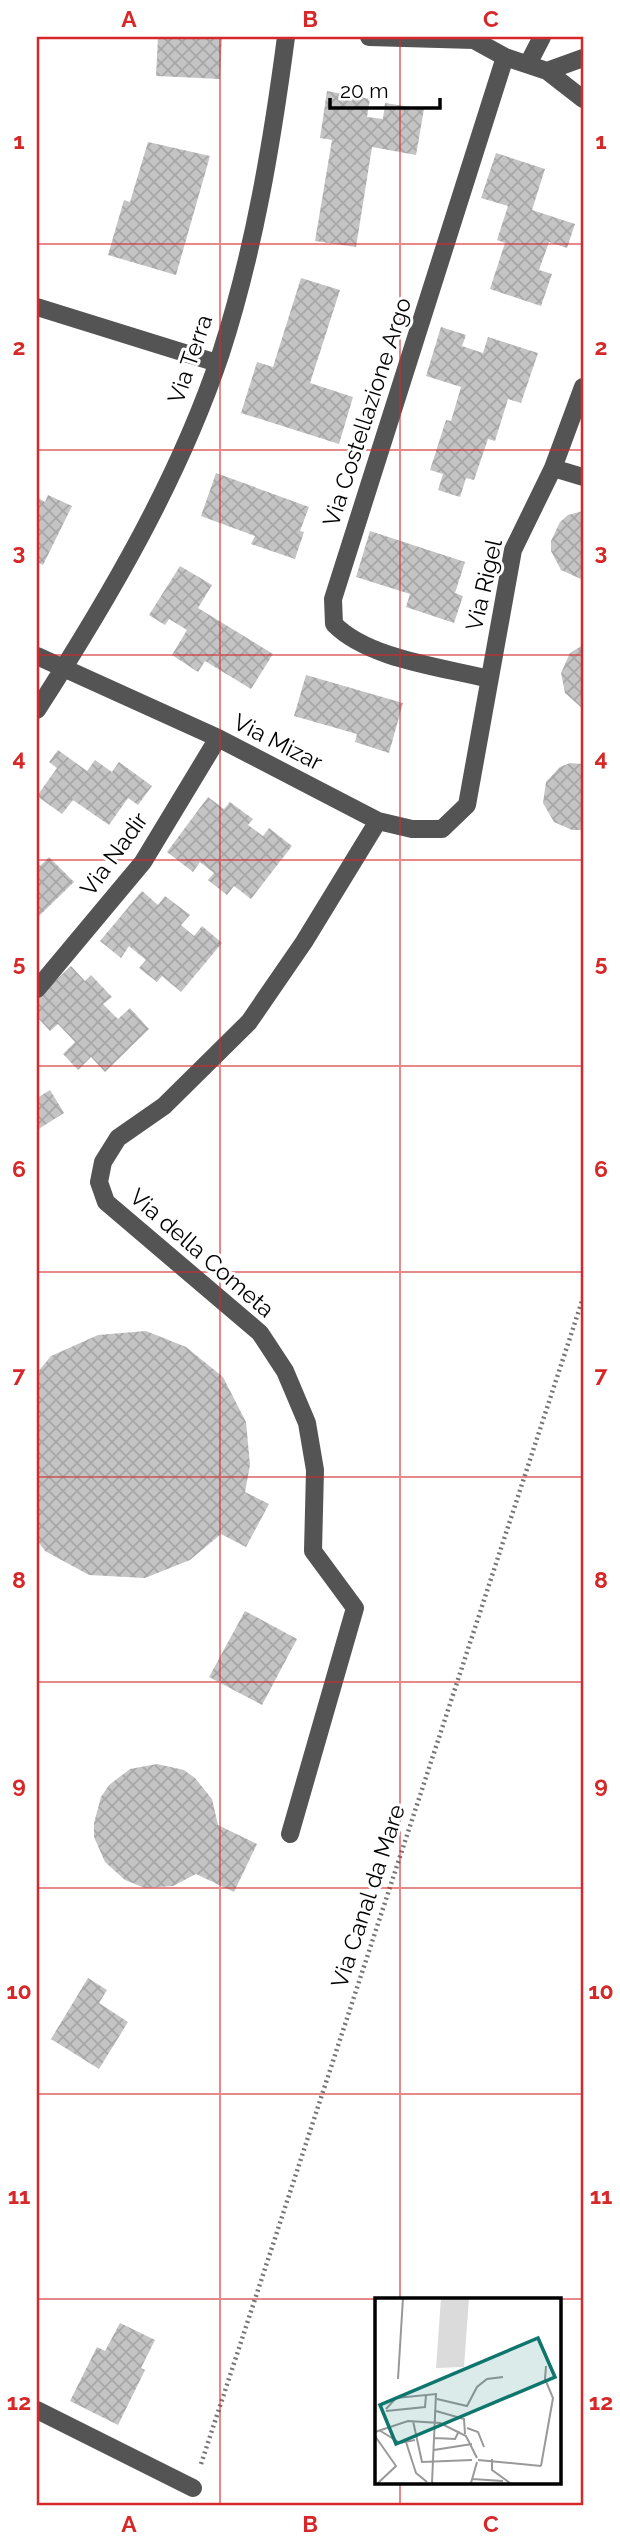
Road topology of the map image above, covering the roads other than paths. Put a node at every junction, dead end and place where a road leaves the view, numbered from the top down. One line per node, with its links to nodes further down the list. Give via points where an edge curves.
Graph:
1 (286, 37): 11 (street, Via Terra, via 264,176)
2 (369, 37): 4 (street)
3 (542, 37): 7 (street)
4 (474, 39): 5 (street)
5 (505, 57): 7 (street); 17 (street, Via Costellazione Argo, via 333,599 334,624 347,638)
6 (583, 58): 8 (street)
7 (528, 64): 8 (street)
8 (547, 71): 9 (street)
9 (583, 99)
10 (37, 307): 11 (street)
11 (217, 363): 16 (street, Via Terra, via 157,505)
12 (583, 387): 13 (street, Via Rigel)
13 (553, 468): 14 (street); 17 (street, Via Rigel, via 513,550)
14 (583, 477)
15 (37, 656): 16 (street, Via Mizar)
16 (63, 669): 18 (street, Via Terra); 19 (street, Via Mizar)
17 (489, 679): 20 (street, Via Rigel)
18 (37, 709)
19 (218, 738): 21 (street, Via Mizar); 22 (street, Via Nadir, via 142,862)
20 (467, 805): 21 (street, Via Mizar, via 442,829 412,829)
21 (378, 821): 23 (street, Via della Cometa, via 249,1023 164,1106 118,1138 103,1162 99,1182 106,1202 260,1334 285,1371 307,1423 315,1470 313,1551 355,1608)
22 (37, 989)
23 (289, 1834)
24 (37, 2410): 25 (street)
25 (193, 2488)

